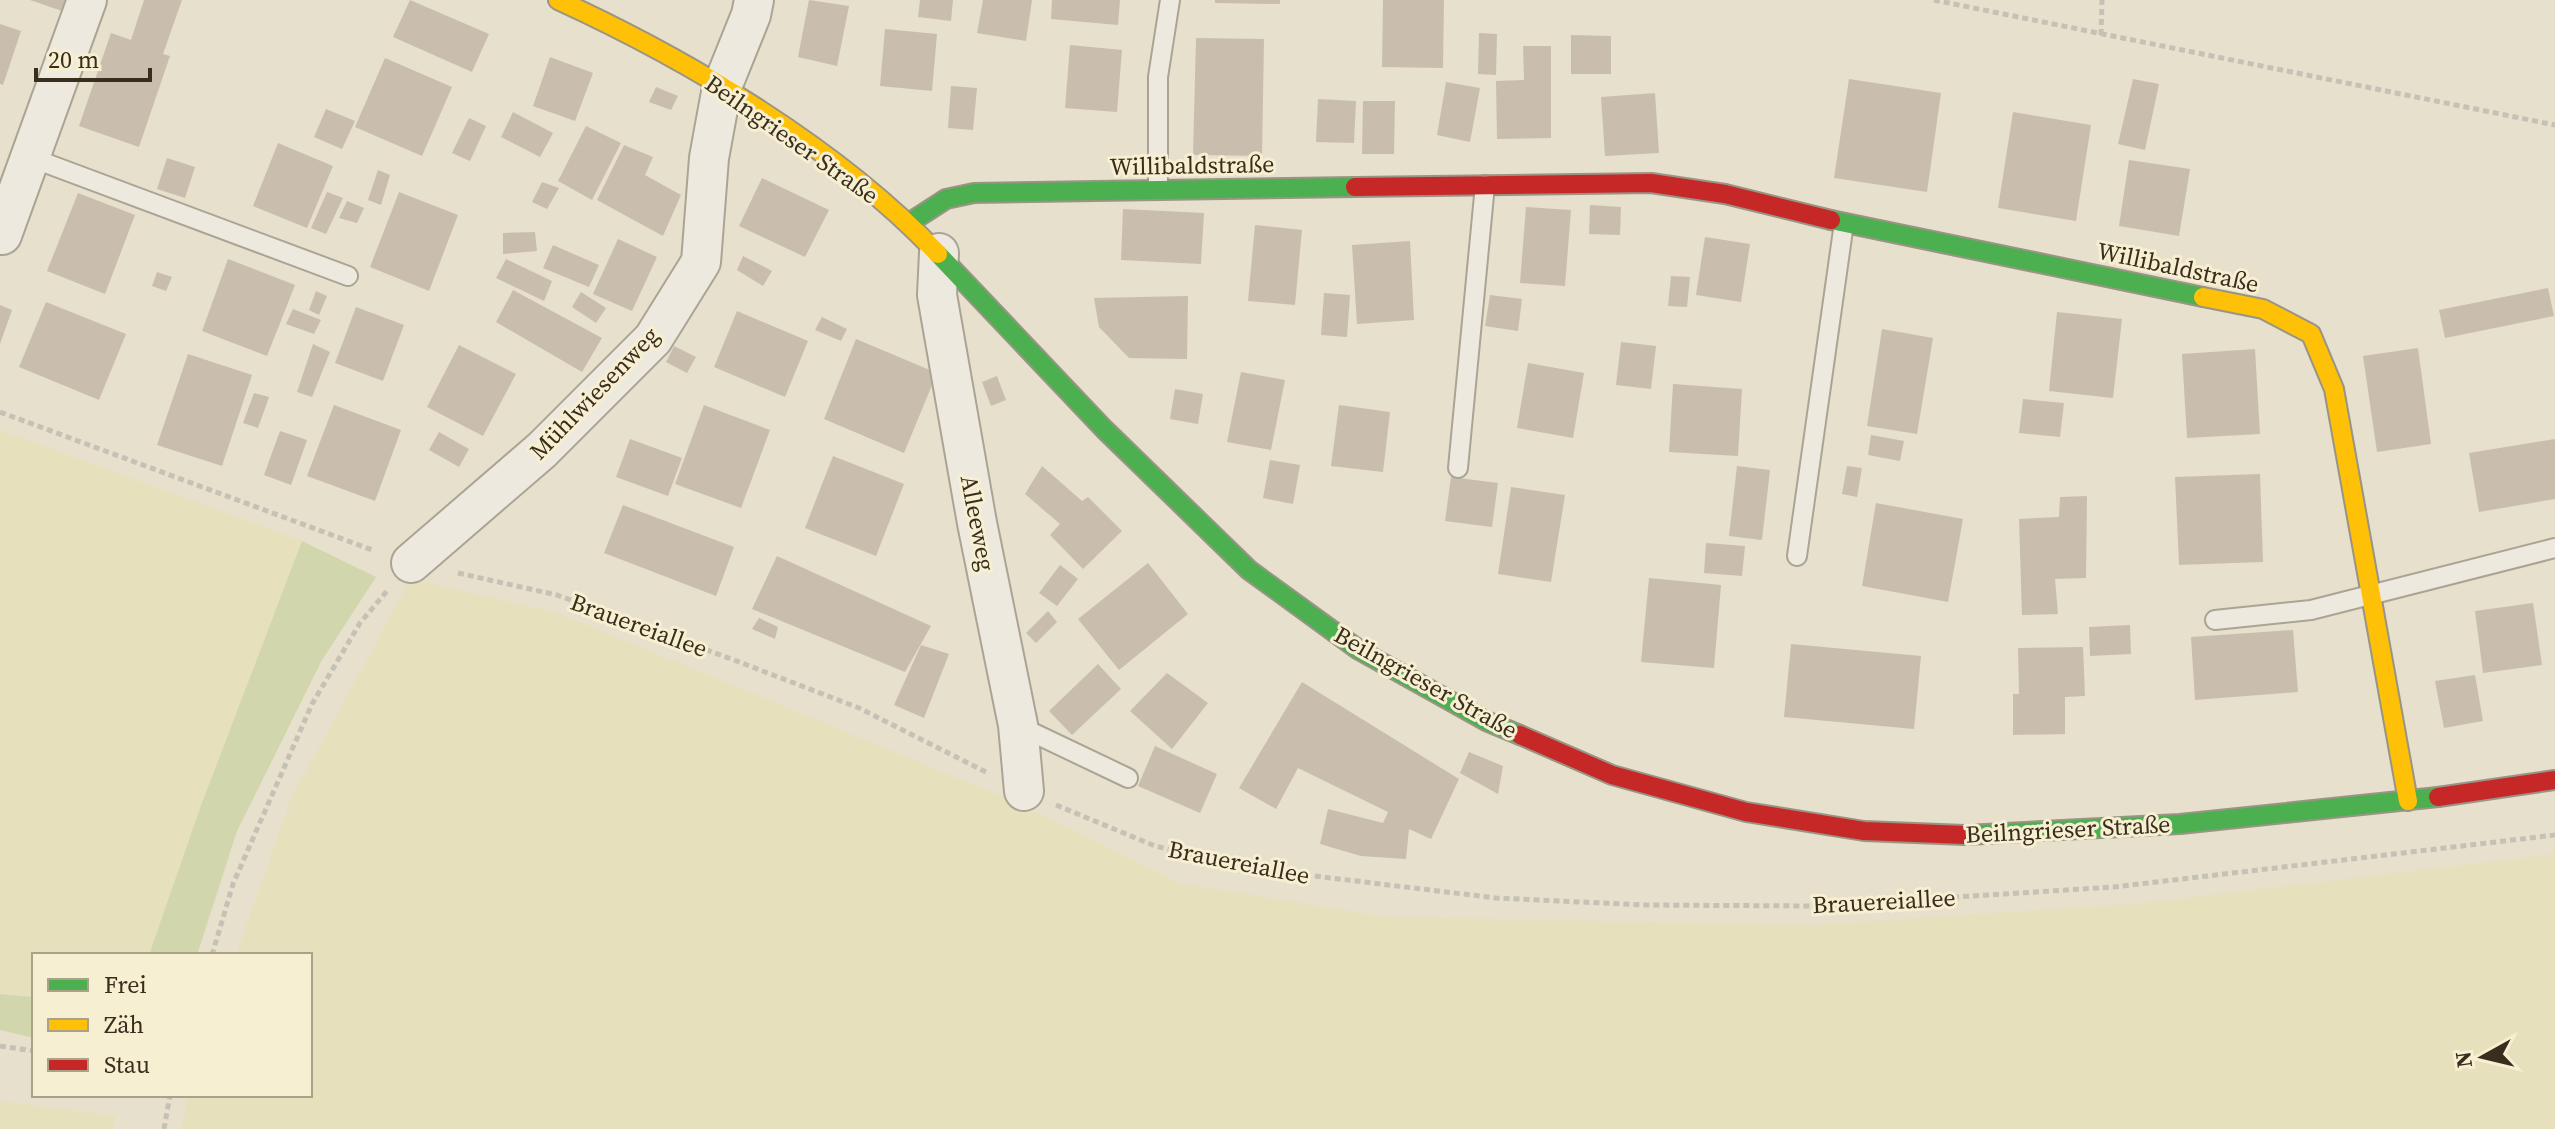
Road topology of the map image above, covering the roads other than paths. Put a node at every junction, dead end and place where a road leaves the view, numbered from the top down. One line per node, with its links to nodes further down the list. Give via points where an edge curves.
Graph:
1 (87, 0): 6 (street)
2 (558, 0): 5 (main road, Beilngrieser Straße)
3 (754, 0): 5 (street, Mühlwiesenweg)
4 (1170, 0): 8 (lane, via 1158,77)
5 (722, 87): 9 (main road, Beilngrieser Straße, via 828,157); 17 (street, Mühlwiesenweg, via 709,158 701,262 653,339 542,450)
6 (32, 158): 11 (street); 13 (lane)
7 (1485, 185): 8 (main road, Willibaldstraße); 10 (main road, Willibaldstraße, via 1651,183 1725,194); 14 (lane)
8 (1158, 188): 9 (main road, Willibaldstraße, via 974,193 946,199)
9 (909, 223): 12 (main road, Beilngrieser Straße)
10 (1844, 223): 16 (lane); 18 (main road, Willibaldstraße, via 2263,309 2311,334 2334,389)
11 (2, 235)
12 (939, 253): 20 (street, Alleeweg, via 937,295); 24 (main road, Beilngrieser Straße, via 1104,429 1249,570 1359,650 1486,721 1612,775 1746,812 1864,831 1961,835 2180,824)
13 (348, 276)
14 (1458, 468)
15 (2555, 548): 18 (lane)
16 (1797, 556)
17 (411, 563)
18 (2370, 593): 19 (lane, via 2311,610); 24 (main road, Willibaldstraße)
19 (2215, 620)
20 (1018, 725): 21 (lane); 23 (street, Alleeweg)
21 (1128, 778)
22 (2555, 780): 24 (main road, Beilngrieser Straße)
23 (1024, 791)
24 (2408, 801)

